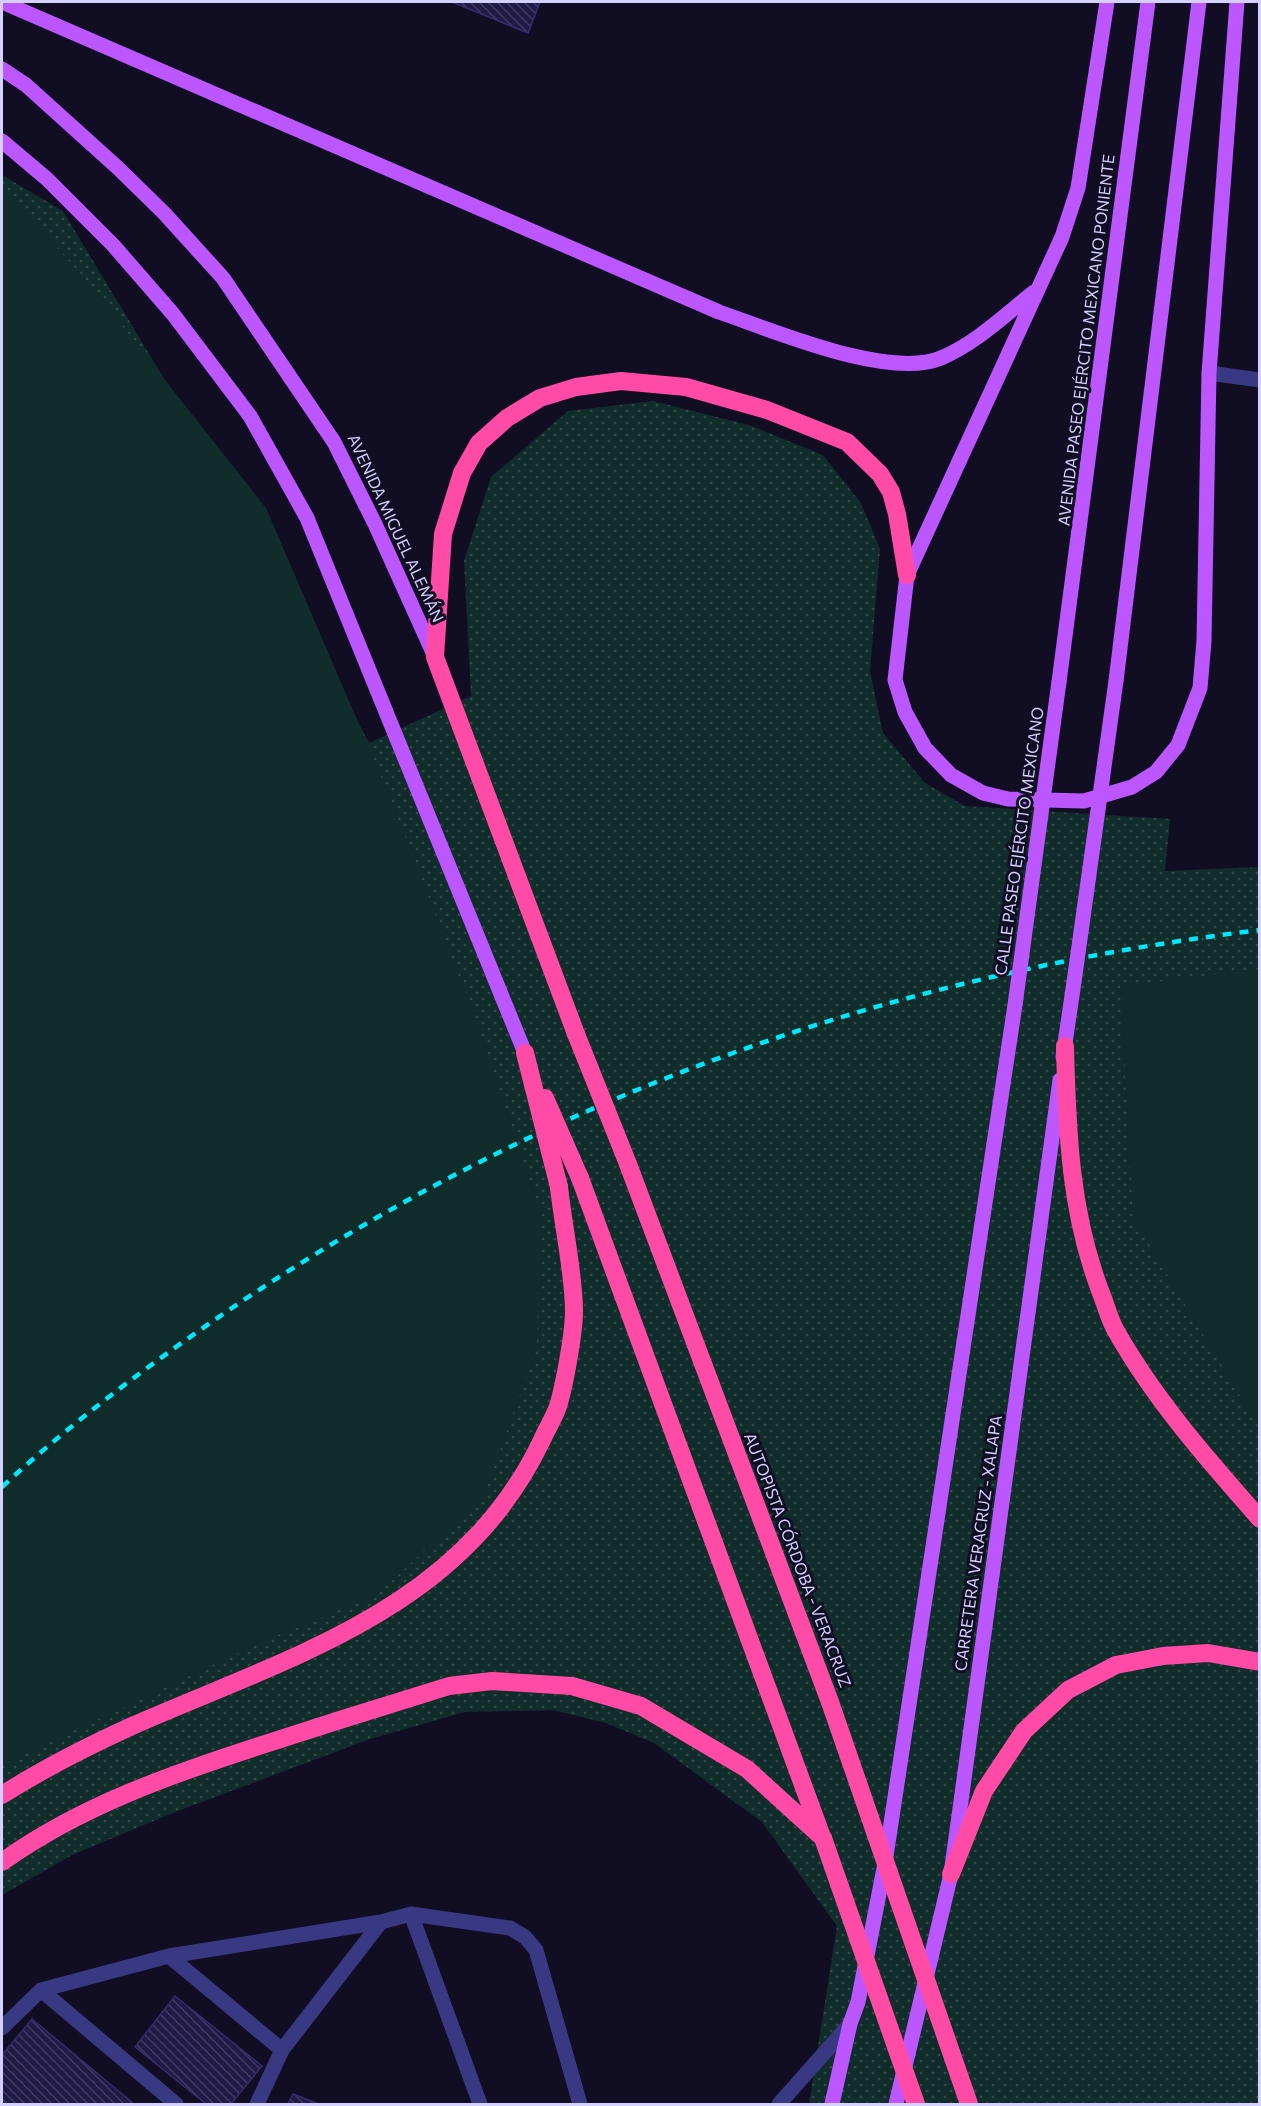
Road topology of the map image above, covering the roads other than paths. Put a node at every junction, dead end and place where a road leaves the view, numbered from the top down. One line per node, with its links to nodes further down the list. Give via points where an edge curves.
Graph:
1 (2, 2): 8 (main road, via 719,312 826,348 875,360 907,363 939,359 977,337)
2 (1107, 2): 8 (main road, via 1078,188 1062,237)
3 (1148, 2): 13 (main road, AVENIDA PASEO EJÉRCITO MEXICANO PONIENTE)
4 (1198, 2): 15 (main road, CARRETERA VERACRUZ - XALAPA, bridge, via 1116,681)
5 (1238, 2): 9 (main road)
6 (2, 69): 12 (main road, AVENIDA MIGUEL ALEMÁN, via 26,85 118,168 223,278 334,442)
7 (2, 141): 16 (main road, via 47,179 113,245 173,314 250,416 307,518)
8 (1036, 290): 11 (main road)
9 (1209, 373): 10 (lane); 11 (main road, via 1200,688 1178,745 1156,772 1132,787 1084,801 1008,799 983,793 951,775 925,748 905,712 895,680)
10 (1260, 380)
11 (907, 575): 12 (highway, via 891,492 880,474 847,442 767,410 686,387 621,381 576,387 540,398 507,418 479,443 462,473 443,534)
12 (435, 657): 14 (highway, AVENIDA MIGUEL ALEMÁN)
13 (1059, 682): 27 (main road, CALLE PASEO EJÉRCITO MEXICANO, bridge, via 1015,1005 885,1863 858,2002)
14 (576, 1034): 38 (highway, AUTOPISTA CÓRDOBA - VERACRUZ, bridge, via 830,1702)
15 (1065, 1046): 17 (highway, via 1068,1147 1078,1219 1115,1329 1160,1401); 22 (main road, CARRETERA VERACRUZ - XALAPA)
16 (525, 1053): 19 (highway, bridge, via 559,1187 574,1312 559,1404 530,1464 500,1511 449,1562 379,1614 322,1646 130,1727); 20 (highway, bridge, via 580,1178)
17 (1260, 1519)
18 (1260, 1662): 22 (highway, via 1208,1653 1163,1656 1116,1665 1068,1690 1024,1731 984,1791)
19 (2, 1795)
20 (823, 1838): 21 (highway, via 747,1769 641,1706 572,1686 492,1681 449,1686 177,1773 104,1803); 37 (highway, bridge)
21 (2, 1862)
22 (951, 1874): 36 (main road, CARRETERA VERACRUZ - XALAPA)
23 (411, 1914): 24 (lane); 32 (lane); 33 (lane, via 510,1928 531,1943)
24 (381, 1922): 25 (lane); 29 (lane)
25 (169, 1956): 26 (lane); 29 (lane)
26 (41, 1990): 28 (lane); 30 (lane)
27 (850, 2024): 34 (lane); 35 (main road)
28 (2, 2028)
29 (282, 2050): 31 (lane)
30 (177, 2104)
31 (257, 2104)
32 (480, 2104)
33 (580, 2104)
34 (778, 2104)
35 (832, 2104)
36 (896, 2104)
37 (916, 2104)
38 (969, 2104)

